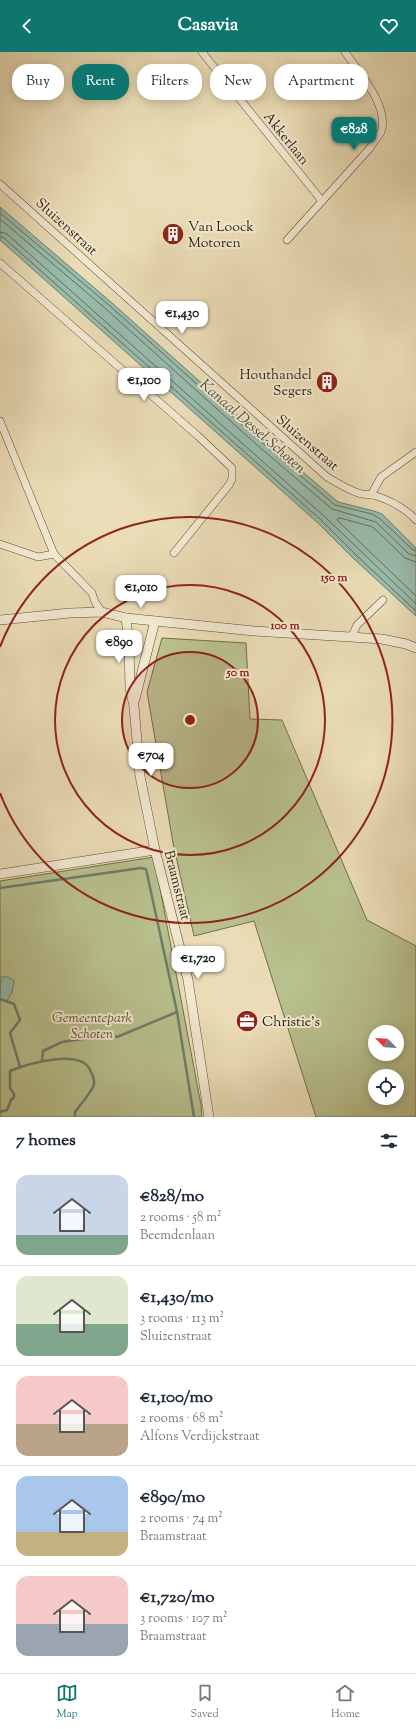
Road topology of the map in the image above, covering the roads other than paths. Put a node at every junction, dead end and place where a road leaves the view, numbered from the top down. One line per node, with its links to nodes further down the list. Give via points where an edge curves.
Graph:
1 (202, 52): 4 (street, Akkerlaan)
2 (345, 52): 4 (street, via 373,93 382,112 381,132)
3 (0, 184): 9 (street, Sluizenstraat, via 327,477 347,489)
4 (322, 202): 5 (street)
5 (286, 240)
6 (0, 263): 12 (street, via 232,468 229,485)
7 (0, 421): 13 (street)
8 (416, 452): 9 (street, via 381,477)
9 (371, 495): 10 (street, Sluizenstraat, via 394,503)
10 (416, 520)
11 (0, 544): 13 (street, via 38,557)
12 (174, 553)
13 (54, 554): 15 (street, via 92,593)
14 (383, 600): 19 (street, via 357,625)
15 (102, 612): 16 (street); 17 (street)
16 (126, 618): 18 (street); 21 (street, Braamstraat)
17 (0, 620)
18 (155, 621): 19 (street, via 254,631); 22 (street, Braamstraat)
19 (352, 636): 20 (street, via 393,641)
20 (416, 648)
21 (130, 671): 22 (street); 23 (street, Braamstraat)
22 (141, 672): 23 (street, Braamstraat)
23 (134, 706): 24 (street, Braamstraat, via 140,776)
24 (155, 850): 25 (street); 26 (street, Braamstraat, via 188,980)
25 (0, 874)
26 (208, 1117)

